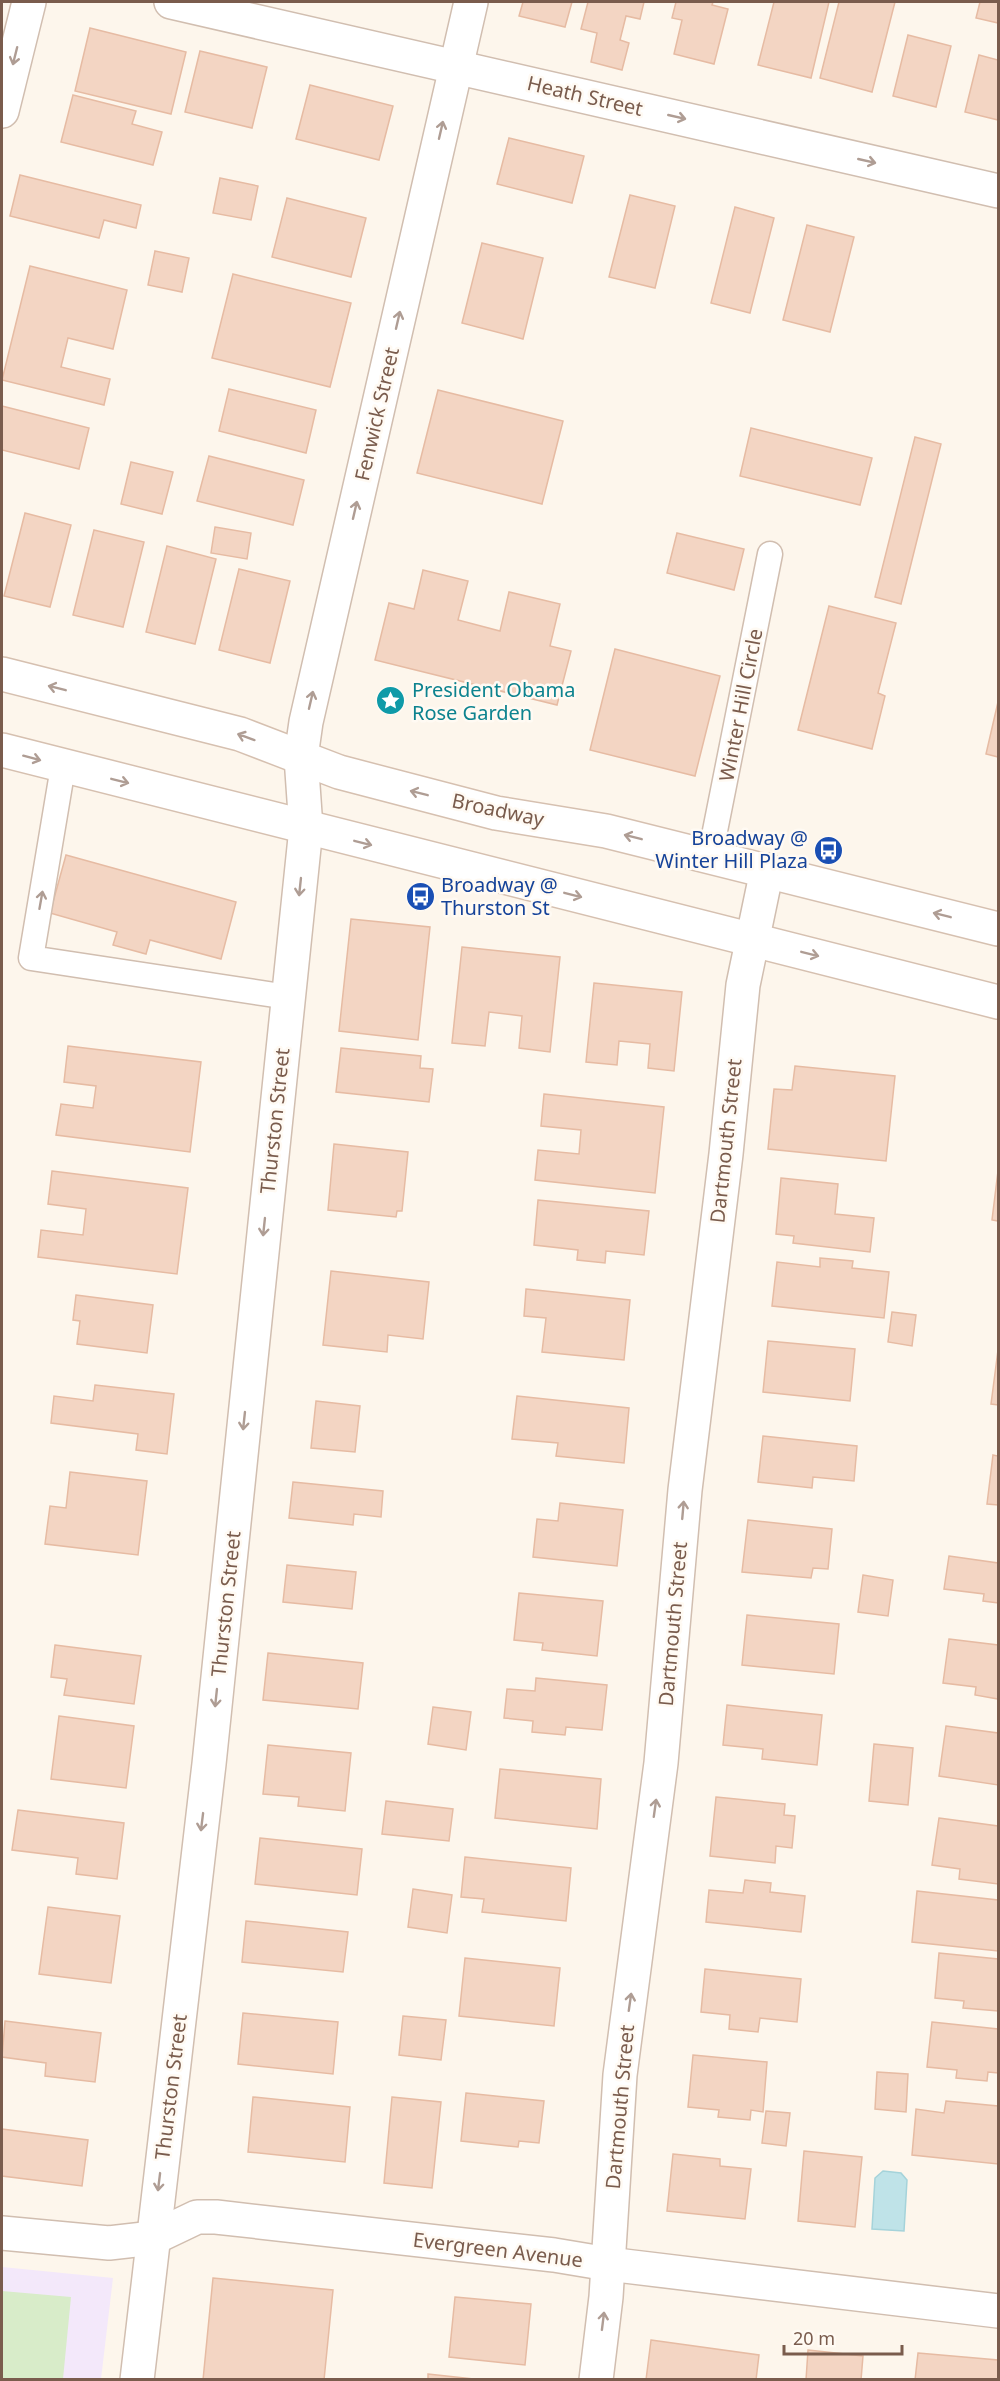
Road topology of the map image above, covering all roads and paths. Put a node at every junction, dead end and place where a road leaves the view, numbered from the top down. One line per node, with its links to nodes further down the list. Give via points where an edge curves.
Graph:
1 (29, 2): 5 (street, one-way to 5)
2 (171, 2): 4 (street, Heath Street)
3 (471, 2): 4 (street, Fenwick Street)
4 (456, 66): 6 (street, Heath Street, one-way to 6); 10 (street, Fenwick Street, one-way to 4)
5 (2, 111)
6 (999, 191)
7 (770, 554): 13 (lane, Winter Hill Circle)
8 (2, 674): 10 (street, Broadway, one-way to 8, via 240,734)
9 (2, 750): 11 (street, one-way to 11)
10 (301, 758): 12 (street, Fenwick Street); 13 (street, Broadway, one-way to 10, via 606,831 496,813 339,772)
11 (63, 767): 12 (street, one-way to 12); 17 (lane, one-way to 11, via 31,958)
12 (306, 828): 16 (street, one-way to 16); 17 (street, Thurston Street, one-way to 17)
13 (710, 856): 14 (street, Broadway)
14 (767, 870): 15 (street, Broadway, one-way to 14); 16 (street, Dartmouth Street)
15 (999, 929)
16 (753, 940): 18 (street, one-way to 18); 21 (street, Dartmouth Street, one-way to 16, via 620,2075 661,1763 685,1490 743,985)
17 (288, 997): 20 (street, Thurston Street, one-way to 20, via 209,1764)
18 (999, 1002)
19 (2, 2233): 20 (street, Evergreen Avenue, via 108,2243)
20 (153, 2238): 21 (street, Evergreen Avenue, via 197,2217 216,2217); 23 (street, Thurston Street)
21 (608, 2264): 22 (street, Evergreen Avenue); 24 (street, Dartmouth Street, one-way to 21)
22 (999, 2311)
23 (137, 2379)
24 (596, 2379)

